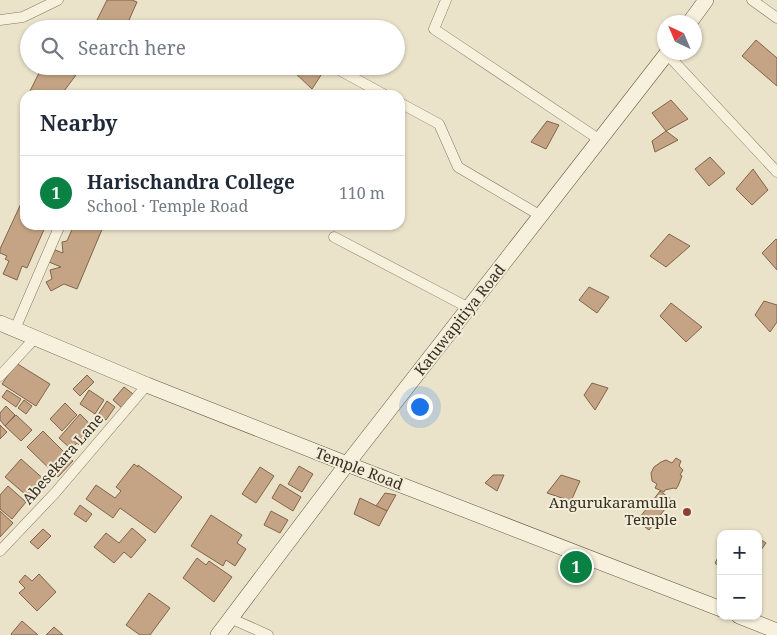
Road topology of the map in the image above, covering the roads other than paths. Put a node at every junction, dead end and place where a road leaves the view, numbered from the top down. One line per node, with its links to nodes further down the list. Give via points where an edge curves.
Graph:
1 (58, 0): 7 (street, via 23,17)
2 (446, 0): 13 (street, via 434,29)
3 (706, 0): 5 (street)
4 (752, 0): 6 (street)
5 (695, 15)
6 (777, 18)
7 (0, 20)
8 (662, 60): 13 (street, Katuwapitiya Road)
9 (673, 60): 14 (street)
10 (348, 75): 11 (street)
11 (376, 90)
12 (405, 106): 15 (street, via 439,124 458,167)
13 (600, 140): 15 (street, Katuwapitiya Road)
14 (777, 172)
15 (541, 216): 18 (street, Katuwapitiya Road)
16 (58, 230): 20 (street)
17 (334, 237): 18 (street)
18 (469, 308): 24 (street, Katuwapitiya Road)
19 (0, 323): 20 (street, Temple Road)
20 (15, 329): 21 (street, Temple Road)
21 (34, 338): 22 (street); 23 (street, Temple Road)
22 (0, 376)
23 (147, 385): 24 (street, Temple Road); 25 (street, Abesekara Lane)
24 (347, 464): 26 (street, Temple Road); 27 (street, Katuwapitiya Road)
25 (0, 552)
26 (717, 607)
27 (230, 618): 30 (street, Katuwapitiya Road); 31 (street)
28 (748, 620): 29 (street)
29 (777, 631)
30 (218, 635)
31 (268, 635)

